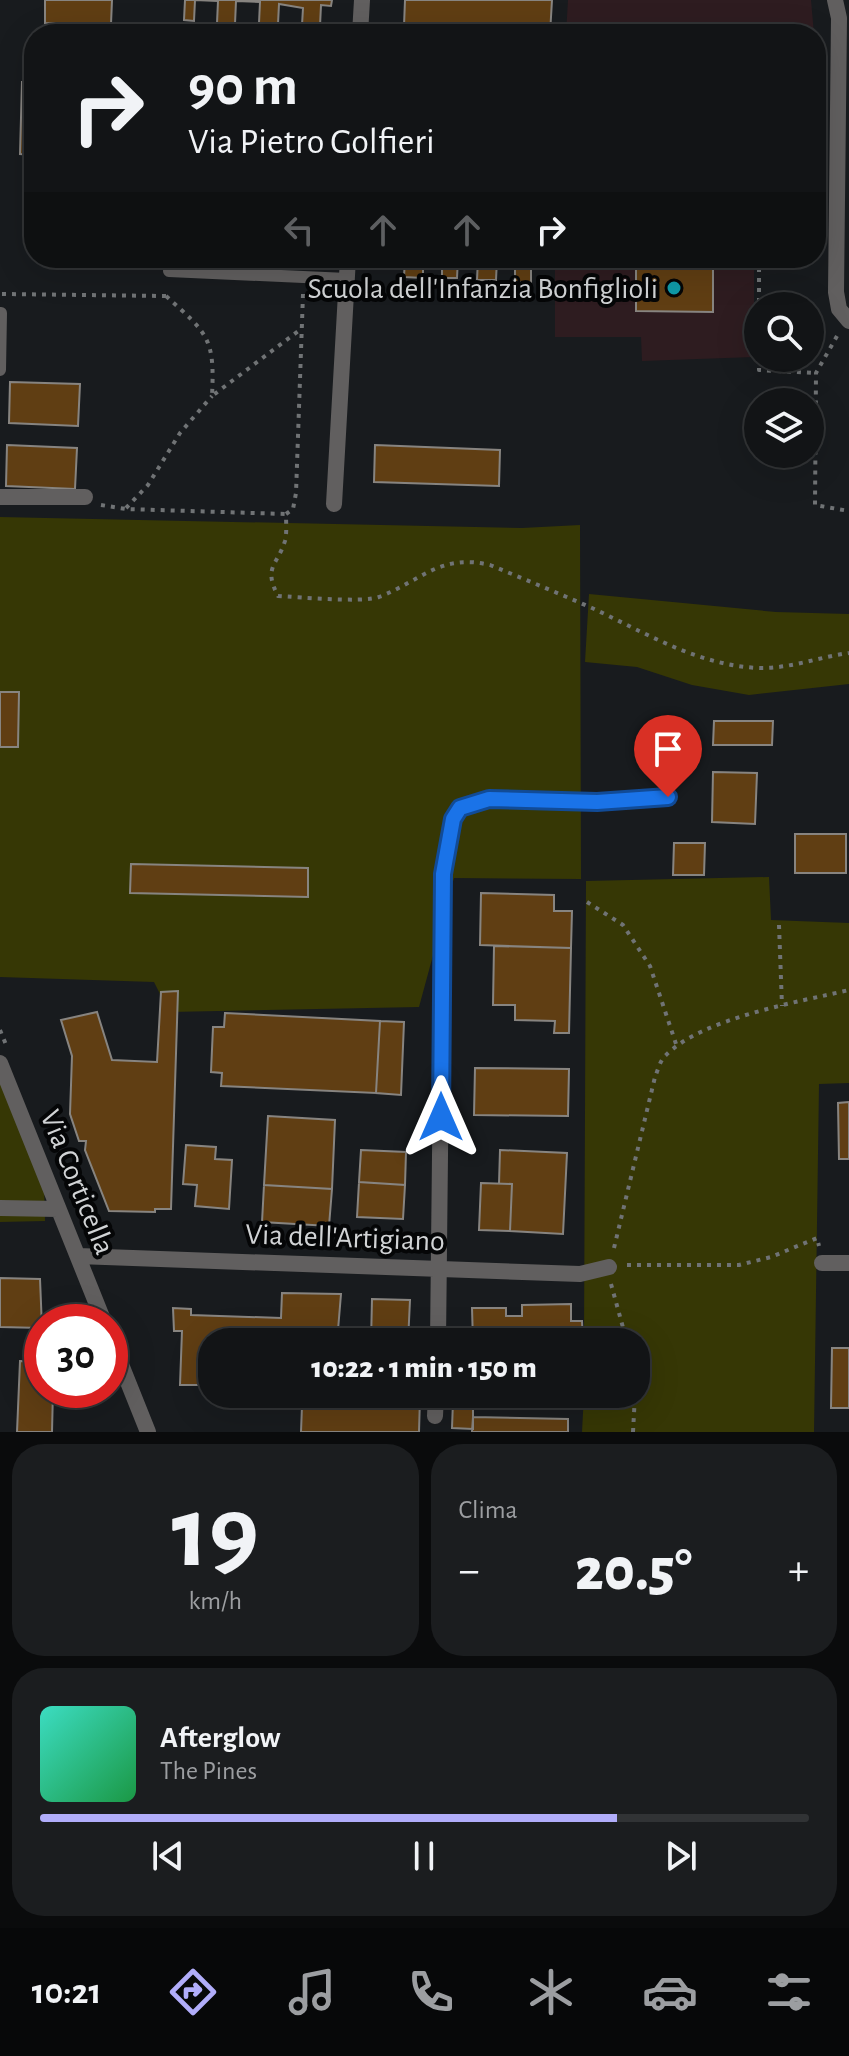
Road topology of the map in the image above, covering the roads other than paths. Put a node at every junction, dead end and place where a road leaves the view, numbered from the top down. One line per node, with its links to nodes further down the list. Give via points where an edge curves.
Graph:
1 (362, 0): 3 (street)
2 (835, 0): 8 (street, via 836,292)
3 (361, 24)
4 (348, 268): 6 (street)
5 (169, 271): 6 (lane)
6 (347, 279): 12 (street)
7 (1, 313): 9 (lane)
8 (848, 320)
9 (0, 370)
10 (0, 497): 11 (street)
11 (85, 497)
12 (334, 504)
13 (668, 797): 14 (lane, via 470,803 453,819)
14 (443, 874): 22 (street)
15 (0, 1063): 17 (street, Via Corticella)
16 (0, 1208): 17 (street)
17 (58, 1209): 18 (street, Via Corticella)
18 (78, 1256): 22 (street, Via dell'Artigiano); 23 (street, Via Corticella)
19 (822, 1263): 20 (street)
20 (849, 1263)
21 (609, 1267): 22 (street, Via dell'Artigiano, via 580,1274)
22 (440, 1269): 24 (street)
23 (97, 1304)
24 (438, 1328)
25 (128, 1388): 28 (street)
26 (435, 1408): 27 (street)
27 (435, 1416)
28 (142, 1427)

